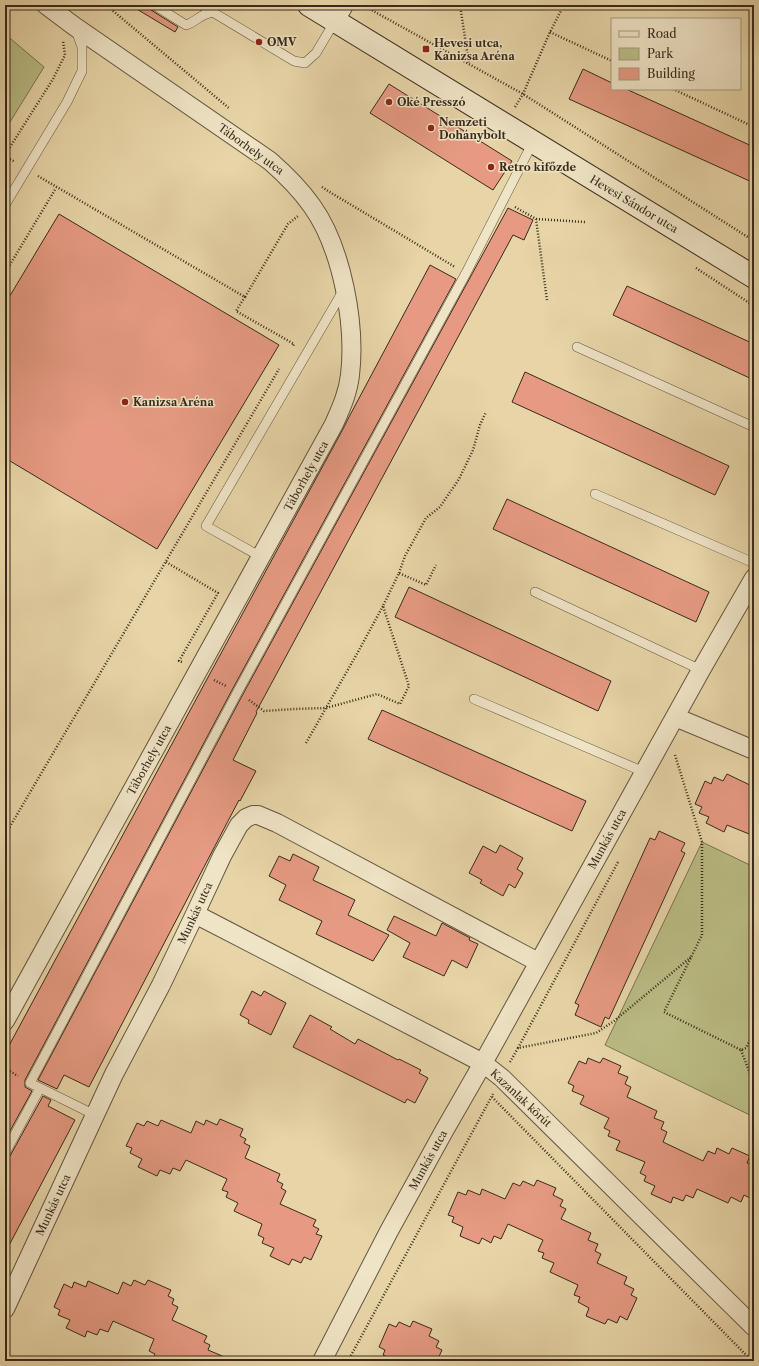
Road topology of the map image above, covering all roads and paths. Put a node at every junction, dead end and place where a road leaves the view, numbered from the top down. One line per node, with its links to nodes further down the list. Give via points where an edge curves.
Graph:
1 (23, 5): 9 (path)
2 (46, 5): 12 (street, Táborhely utca)
3 (154, 5): 10 (lane, via 186,25 205,13)
4 (201, 5): 10 (lane)
5 (309, 5): 11 (main road, Hevesi Sándor utca)
6 (367, 5): 16 (path, via 366,8)
7 (460, 5): 16 (path)
8 (564, 5): 13 (path)
9 (28, 9)
10 (214, 12): 11 (lane, via 294,61 305,63 316,53)
11 (339, 13): 19 (main road, Hevesi Sándor utca)
12 (74, 26): 24 (lane, via 82,47 82,71 67,102); 25 (street, Táborhely utca, via 270,161 292,181)
13 (550, 32): 15 (path); 18 (path)
14 (63, 40): 22 (path, via 65,55 53,79)
15 (611, 61)
16 (469, 64): 18 (path)
17 (674, 90): 20 (path)
18 (523, 94): 19 (path); 28 (path)
19 (504, 125): 21 (main road, Hevesi Sándor utca)
20 (754, 127)
21 (533, 142): 23 (lane); 30 (main road, Hevesi Sándor utca)
22 (5, 156)
23 (503, 200): 26 (path); 49 (lane, via 466,273)
24 (5, 205)
25 (312, 206): 31 (street, Táborhely utca, via 335,252); 32 (path, via 288,224)
26 (536, 219): 27 (path); 33 (path)
27 (585, 222)
28 (754, 241)
29 (5, 273): 32 (path, via 56,188)
30 (754, 277)
31 (344, 290): 40 (street, Táborhely utca, via 352,351 345,401); 40 (lane, via 206,526)
32 (245, 297): 35 (path, via 236,311 294,344)
33 (547, 300)
34 (577, 346): 38 (lane)
35 (290, 351)
36 (282, 365): 57 (path)
37 (486, 412): 43 (path, via 473,450 459,479 440,507 426,518 405,556)
38 (754, 427)
39 (595, 494): 41 (lane)
40 (261, 557): 62 (street, Táborhely utca)
41 (754, 563)
42 (436, 564): 43 (path, via 426,585)
43 (399, 573): 47 (path)
44 (754, 578): 46 (street, Munkás utca)
45 (535, 592): 48 (lane)
46 (749, 597): 48 (street, Munkás utca)
47 (383, 606): 51 (path); 51 (path, via 409,686 400,704 377,694)
48 (701, 670): 52 (street, Munkás utca)
49 (237, 693): 51 (path, via 264,711); 69 (lane, via 30,1083)
50 (474, 700): 56 (lane)
51 (326, 708): 53 (path)
52 (675, 717): 54 (street); 56 (street, Munkás utca)
53 (306, 743)
54 (754, 750)
55 (672, 762): 60 (path, via 675,755 702,842 702,935)
56 (644, 772): 61 (street, Munkás utca)
57 (5, 835)
58 (619, 860): 64 (path)
59 (195, 914): 61 (street, Munkás utca, via 239,825 246,818 258,815); 66 (street, Kazanlak körút); 71 (street, Munkás utca)
60 (691, 957): 64 (path, via 614,1022 596,1034); 65 (path, via 664,1012)
61 (538, 962): 66 (street, Munkás utca)
62 (5, 1021)
63 (754, 1032): 65 (path, via 746,1048)
64 (518, 1048): 67 (path)
65 (741, 1050): 68 (path)
66 (483, 1063): 67 (street, Kazanlak körút); 75 (street, Munkás utca, via 389,1231)
67 (502, 1078): 70 (path); 74 (street, Kazanlak körút)
68 (754, 1084)
69 (40, 1088): 71 (lane); 72 (lane)
70 (492, 1097): 76 (path); 77 (path)
71 (95, 1114): 73 (street, Munkás utca)
72 (5, 1152)
73 (7, 1299)
74 (754, 1327)
75 (322, 1361)
76 (348, 1361)
77 (752, 1361)

